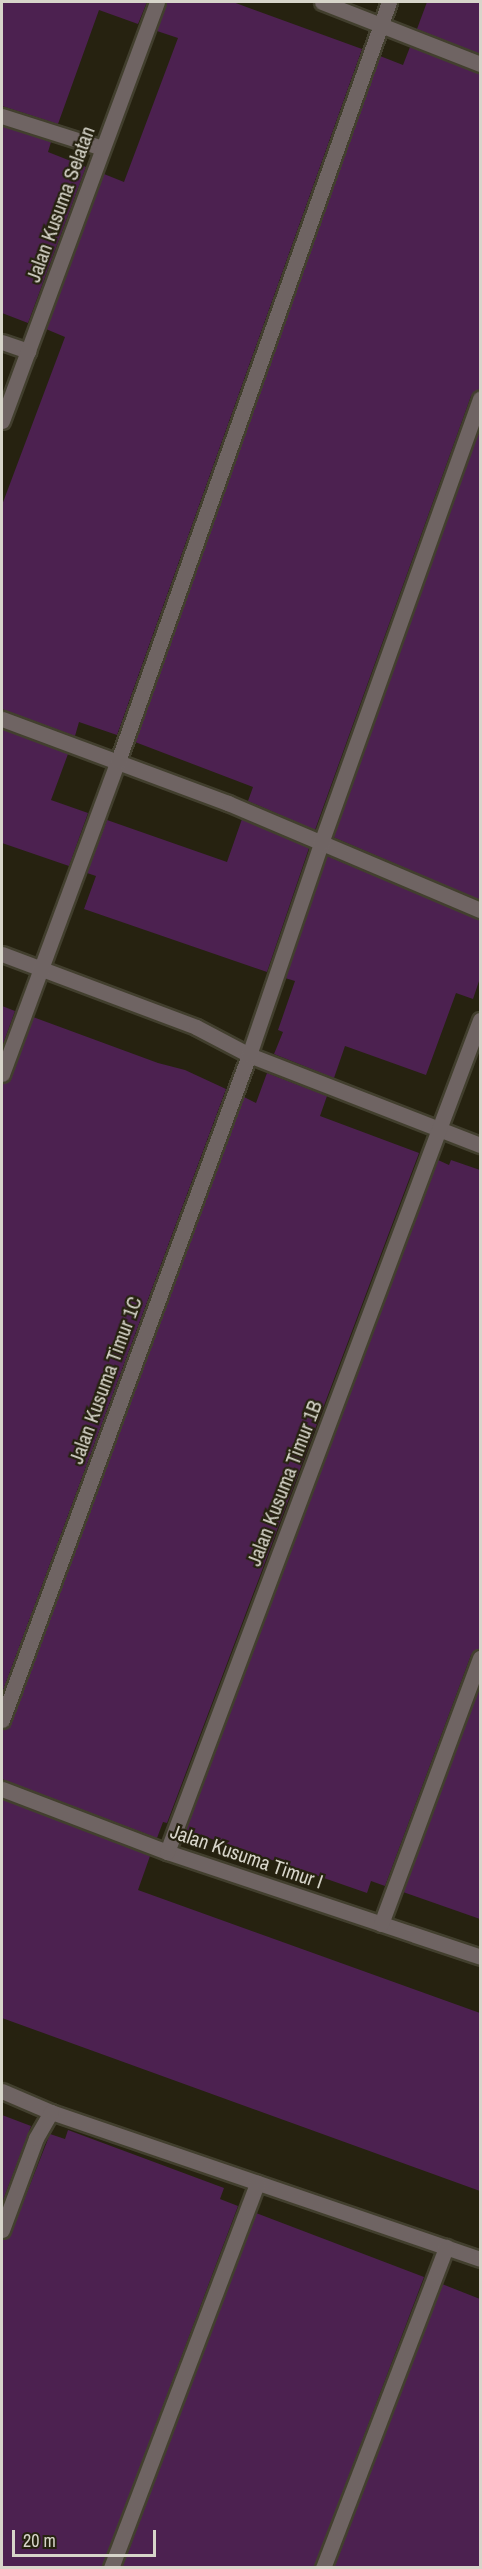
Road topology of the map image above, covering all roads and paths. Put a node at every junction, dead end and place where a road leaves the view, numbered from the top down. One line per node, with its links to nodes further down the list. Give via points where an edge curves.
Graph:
1 (157, 2): 7 (street, Jalan Kusuma Selatan)
2 (322, 2): 4 (street)
3 (389, 2): 4 (street)
4 (380, 26): 5 (street); 13 (street)
5 (480, 64)
6 (2, 116): 7 (street)
7 (102, 147): 9 (street, Jalan Kusuma Selatan)
8 (2, 342): 9 (street)
9 (28, 351): 11 (street, Jalan Kusuma Selatan)
10 (480, 399): 14 (street, Jalan Kusuma Timur 1C)
11 (2, 422)
12 (2, 719): 13 (street)
13 (118, 761): 14 (street); 17 (street)
14 (321, 843): 15 (street); 19 (street, Jalan Kusuma Timur 1C)
15 (480, 910)
16 (2, 954): 17 (street)
17 (40, 967): 19 (street, via 196,1027); 20 (street)
18 (480, 1020): 21 (street, Jalan Kusuma Timur 1B)
19 (249, 1055): 21 (street); 24 (street, Jalan Kusuma Timur 1C)
20 (2, 1074)
21 (439, 1129): 22 (street); 26 (street, Jalan Kusuma Timur 1B)
22 (480, 1145)
23 (480, 1658): 27 (street)
24 (2, 1720)
25 (2, 1789): 26 (street, Jalan Kusuma Timur I)
26 (168, 1852): 27 (street, Jalan Kusuma Timur I)
27 (381, 1924): 28 (street, Jalan Kusuma Timur I)
28 (480, 1957)
29 (2, 2091): 30 (street)
30 (51, 2112): 31 (street); 32 (street, via 36,2138)
31 (257, 2183): 33 (street); 35 (street)
32 (2, 2230)
33 (446, 2247): 34 (street); 36 (street)
34 (480, 2259)
35 (111, 2568)
36 (323, 2568)

